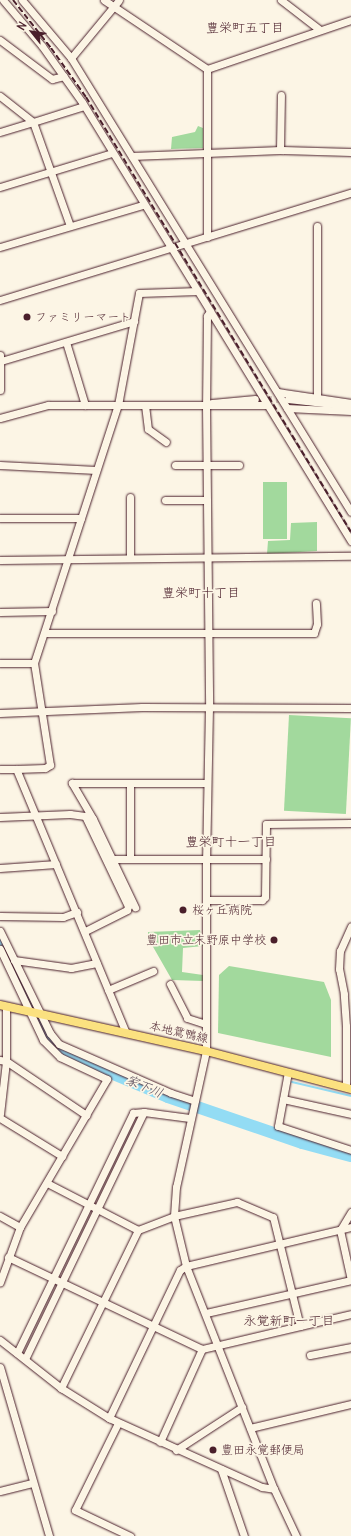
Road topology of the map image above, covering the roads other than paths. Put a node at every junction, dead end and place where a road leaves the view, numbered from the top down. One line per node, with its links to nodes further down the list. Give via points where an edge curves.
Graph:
1 (3, 0): 12 (street)
2 (22, 0): 10 (street)
3 (104, 0): 6 (street)
4 (118, 0): 6 (street)
5 (281, 0): 8 (street)
6 (114, 6): 10 (street); 11 (street)
7 (351, 20): 8 (street)
8 (320, 30): 11 (street)
9 (1, 43): 12 (street, via 52,80)
10 (71, 58): 22 (street)
11 (207, 70): 19 (street)
12 (64, 76): 15 (street)
13 (281, 95): 18 (street)
14 (0, 96): 16 (street)
15 (84, 106): 16 (street); 21 (street)
16 (33, 122): 17 (street); 23 (street)
17 (0, 132)
18 (280, 150): 19 (street); 20 (street)
19 (207, 151): 22 (street); 29 (street)
20 (351, 152)
21 (112, 153): 23 (street); 26 (street)
22 (132, 156): 30 (street)
23 (51, 173): 24 (street); 27 (street)
24 (0, 187)
25 (351, 193): 29 (street)
26 (143, 205): 27 (street); 32 (street)
27 (70, 226): 31 (street)
28 (318, 226): 41 (street)
29 (208, 237): 30 (street)
30 (187, 244): 32 (street); 40 (street)
31 (0, 247)
32 (170, 249): 33 (street); 34 (street)
33 (198, 291): 35 (street); 36 (street, via 138,293)
34 (0, 300)
35 (210, 311): 47 (street, via 207,316); 48 (street)
36 (134, 321): 37 (street); 45 (street)
37 (66, 342): 38 (street); 44 (street)
38 (0, 358): 39 (street)
39 (0, 390)
40 (278, 392): 41 (street); 50 (street)
41 (317, 398): 49 (street)
42 (255, 399): 47 (street, via 216,401)
43 (288, 399): 49 (street)
44 (85, 405): 45 (street); 52 (street, via 48,405)
45 (118, 405): 46 (street); 58 (street)
46 (145, 405): 47 (street); 53 (street, via 148,429)
47 (206, 405): 48 (street); 56 (street)
48 (267, 405): 65 (street)
49 (351, 405)
50 (287, 408): 51 (street); 62 (street)
51 (351, 411)
52 (0, 418)
53 (166, 442)
54 (0, 465): 58 (street)
55 (176, 465): 56 (street)
56 (206, 465): 57 (street); 61 (street)
57 (239, 465)
58 (96, 470): 64 (street)
59 (130, 497): 68 (street)
60 (165, 500): 61 (street)
61 (207, 500): 67 (street)
62 (351, 512)
63 (0, 518): 64 (street)
64 (81, 518): 69 (street)
65 (351, 541)
66 (351, 556): 67 (street)
67 (208, 557): 68 (street); 75 (street)
68 (130, 558): 69 (street)
69 (68, 559): 70 (street); 72 (street)
70 (0, 560)
71 (316, 603): 75 (street, via 317,624 314,634)
72 (52, 611): 73 (street); 74 (street)
73 (0, 612)
74 (44, 633): 75 (street); 77 (street)
75 (207, 634): 78 (street)
76 (0, 663): 77 (street)
77 (34, 663): 80 (street)
78 (210, 707): 79 (street); 80 (street); 84 (street)
79 (351, 708)
80 (40, 710): 81 (street); 83 (street, via 50,765 45,768)
81 (0, 713)
82 (0, 769): 83 (street)
83 (16, 769): 86 (street)
84 (207, 783): 85 (street); 92 (street)
85 (130, 784): 88 (street, via 72,783); 91 (street)
86 (35, 815): 87 (street); 88 (street, via 80,814); 94 (street)
87 (0, 817)
88 (90, 820): 90 (street); 102 (street, via 128,906 126,910)
89 (351, 823): 93 (street, via 266,824)
90 (114, 859): 91 (street); 97 (street)
91 (130, 859): 92 (street)
92 (206, 859): 93 (street); 96 (street)
93 (266, 859): 96 (street, via 265,897 262,900)
94 (56, 864): 95 (street); 98 (street)
95 (0, 868)
96 (206, 900): 112 (street)
97 (135, 907)
98 (77, 912): 99 (street, via 63,917); 102 (street)
99 (0, 916)
100 (350, 927): 117 (street, via 340,951 339,969 344,994)
101 (0, 931): 104 (street)
102 (84, 931): 105 (street)
103 (1, 953): 110 (street)
104 (14, 960): 105 (street, via 72,968); 111 (street)
105 (97, 963): 108 (street)
106 (153, 971): 108 (street)
107 (170, 984): 112 (street, via 187,1018)
108 (108, 990): 113 (street)
109 (3, 1006): 110 (main road, 本地鴛鴨線); 115 (street)
110 (30, 1011): 111 (main road, 本地鴛鴨線); 123 (street, via 43,1040 52,1051 107,1078)
111 (42, 1014): 113 (main road, 本地鴛鴨線); 119 (street, via 50,1034 59,1044 71,1051)
112 (206, 1024): 114 (street)
113 (126, 1032): 114 (main road, 本地鴛鴨線)
114 (206, 1051): 116 (main road, 本地鴛鴨線); 119 (street)
115 (3, 1060): 121 (street); 123 (street)
116 (288, 1072): 117 (main road, 本地鴛鴨線); 118 (street)
117 (348, 1088)
118 (283, 1099): 122 (street); 126 (street, via 278,1126)
119 (195, 1101): 125 (street)
120 (144, 1112): 125 (street); 129 (street, via 134,1114 127,1125); 130 (street)
121 (0, 1114)
122 (351, 1114)
123 (86, 1115): 127 (street)
124 (0, 1118): 127 (street)
125 (190, 1118): 133 (street, via 176,1187)
126 (351, 1150)
127 (62, 1156): 128 (street)
128 (47, 1183): 129 (street); 134 (street)
129 (88, 1204): 130 (street); 141 (street)
130 (98, 1209): 136 (street); 144 (street)
131 (351, 1212): 137 (street)
132 (0, 1216): 134 (street)
133 (174, 1216): 136 (street); 138 (street, via 237,1202 274,1217); 140 (street)
134 (20, 1227): 139 (street)
135 (351, 1227): 137 (street)
136 (138, 1230): 146 (street)
137 (340, 1230): 138 (street); 142 (street)
138 (278, 1244): 140 (street); 145 (street)
139 (8, 1257): 141 (street); 143 (street)
140 (186, 1266): 147 (street); 149 (street, via 180,1270)
141 (54, 1277): 144 (street); 155 (street)
142 (351, 1280): 145 (street)
143 (0, 1282)
144 (63, 1282): 146 (street); 157 (street)
145 (292, 1294): 147 (street); 150 (street)
146 (104, 1301): 149 (street); 159 (street)
147 (206, 1313): 152 (street)
148 (351, 1314): 150 (street)
149 (154, 1325): 154 (street); 162 (street)
150 (300, 1326): 152 (street)
151 (0, 1340): 155 (street)
152 (219, 1346): 154 (street); 161 (street)
153 (351, 1347): 156 (street)
154 (202, 1349): 165 (street)
155 (17, 1354): 157 (street)
156 (310, 1355)
157 (25, 1359): 159 (street)
158 (0, 1367): 168 (street)
159 (61, 1388): 162 (street)
160 (351, 1404): 164 (street)
161 (242, 1407): 164 (street); 166 (street)
162 (109, 1418): 163 (street)
163 (118, 1423): 165 (street); 172 (street, via 75,1510)
164 (250, 1428): 169 (street)
165 (160, 1442): 166 (street)
166 (176, 1450): 167 (street)
167 (221, 1469): 169 (street); 173 (street)
168 (32, 1483): 170 (street); 171 (street)
169 (274, 1489): 174 (street)
170 (0, 1491)
171 (48, 1536)
172 (130, 1536)
173 (244, 1536)
174 (296, 1536)

